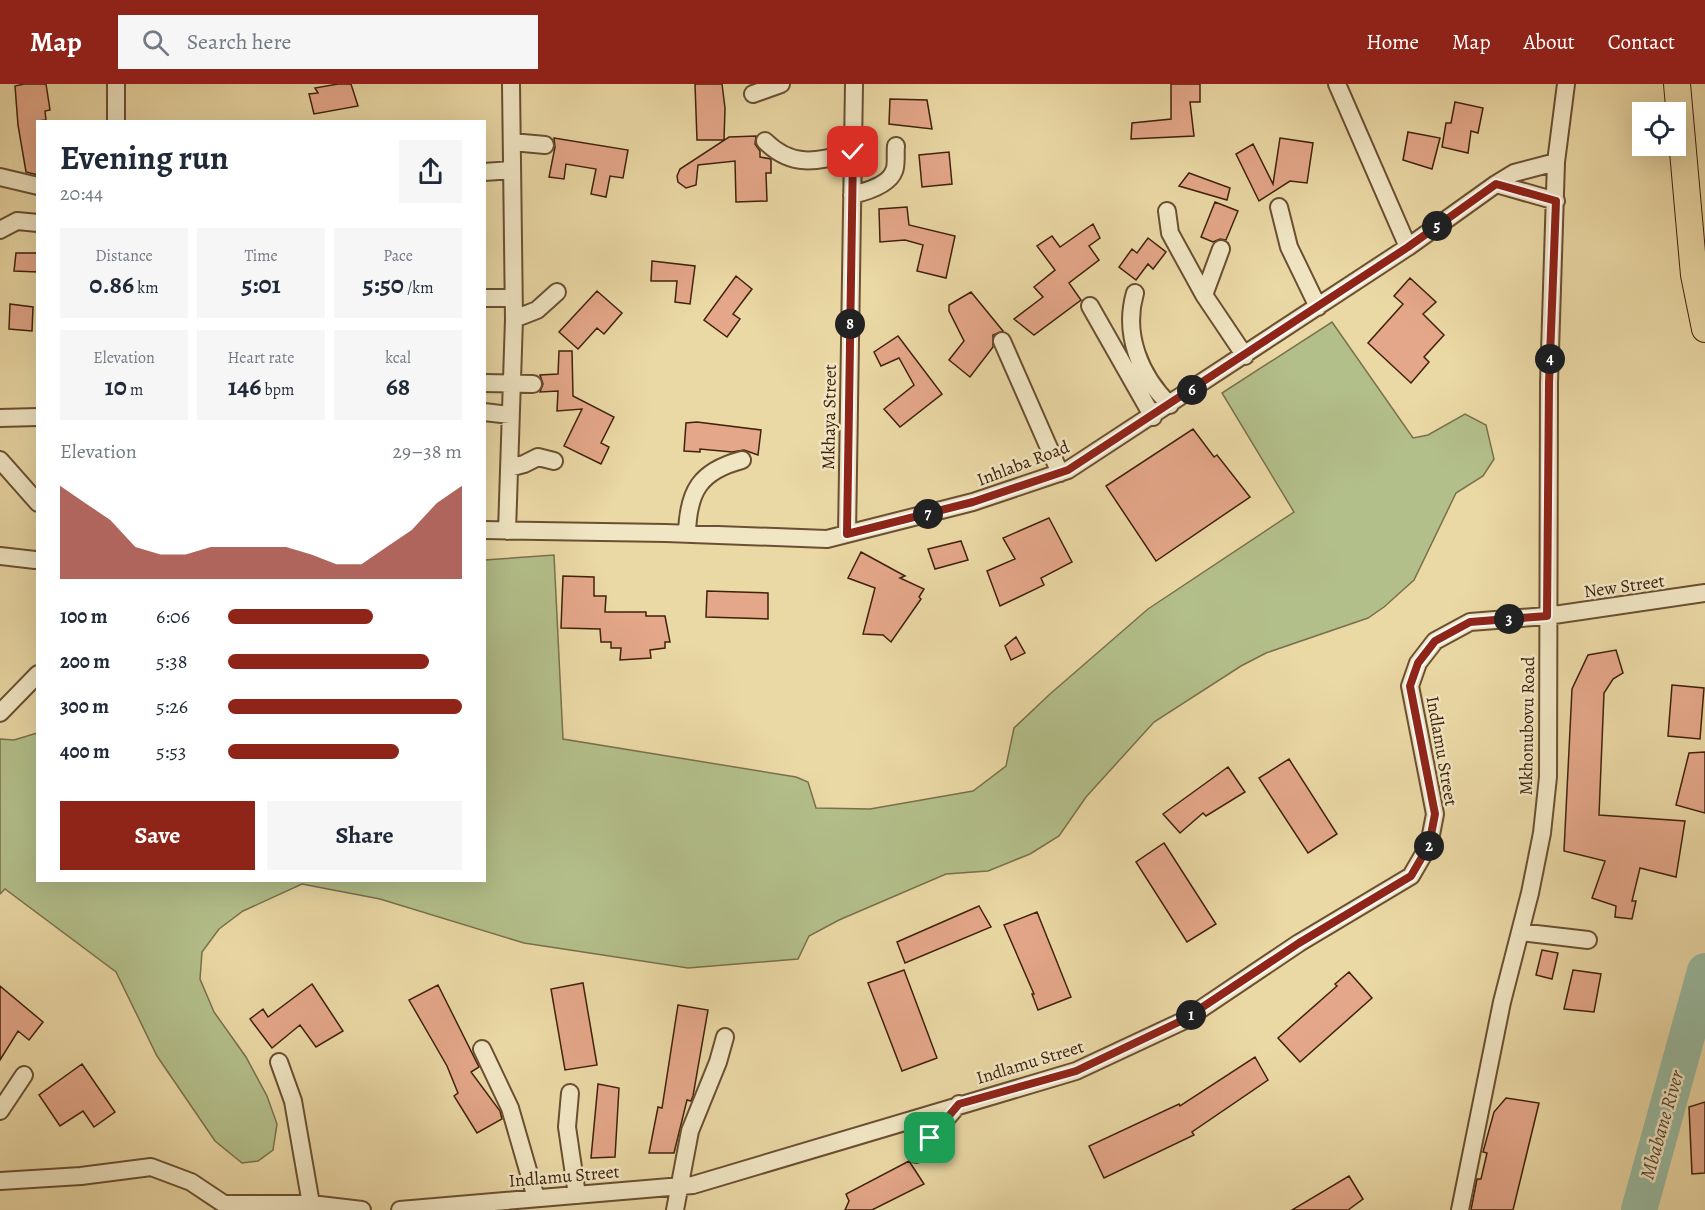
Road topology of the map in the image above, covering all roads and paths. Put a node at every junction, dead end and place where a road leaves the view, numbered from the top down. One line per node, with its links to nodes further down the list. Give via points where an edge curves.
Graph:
1 (116, 84): 9 (street)
2 (511, 84): 11 (street)
3 (781, 84): 8 (street)
4 (854, 84): 14 (street, Mkhaya Street)
5 (1336, 84): 27 (street)
6 (1566, 84): 15 (street, Mkhonubovu Road)
7 (1677, 84): 37 (main road, via 1694,275)
8 (753, 94)
9 (116, 120)
10 (765, 141): 14 (street, via 793,161)
11 (512, 142): 12 (street); 16 (street)
12 (545, 145)
13 (896, 146): 21 (street, via 895,171 889,178)
14 (853, 152): 21 (street, Mkhaya Street)
15 (1556, 162): 19 (street, Inhlaba Road, via 1514,173); 22 (street, Mkhonubovu Road)
16 (512, 170): 17 (street); 33 (street)
17 (486, 172)
18 (0, 177): 20 (street)
19 (1496, 184): 22 (street); 27 (street, Inhlaba Road)
20 (36, 186)
21 (852, 195): 58 (street, Mkhaya Street)
22 (1556, 201): 62 (street, Mkhonubovu Road, via 1549,383)
23 (1279, 207): 35 (street, via 1289,247)
24 (1167, 211): 31 (street, via 1170,233)
25 (36, 223): 26 (street, via 17,221)
26 (0, 230)
27 (1408, 247): 35 (street, Inhlaba Road)
28 (1221, 249): 31 (street)
29 (557, 292): 36 (street, via 537,310)
30 (1135, 293): 43 (street, via 1129,312 1133,343 1148,377)
31 (1204, 295): 39 (street)
32 (486, 298): 33 (street)
33 (513, 298): 36 (street)
34 (1090, 306): 47 (street)
35 (1318, 307): 39 (street, Inhlaba Road)
36 (514, 319): 41 (street)
37 (1705, 329)
38 (1002, 341): 53 (street)
39 (1245, 356): 43 (street, Inhlaba Road)
40 (486, 383): 41 (street)
41 (512, 384): 42 (street); 45 (street)
42 (533, 384)
43 (1170, 405): 47 (street, Inhlaba Road)
44 (486, 412): 45 (street)
45 (510, 415): 52 (street)
46 (36, 417): 48 (street)
47 (1153, 417): 53 (street, Inhlaba Road)
48 (0, 418)
49 (0, 460): 54 (street)
50 (742, 460): 57 (street, via 723,465 702,480 691,495)
51 (554, 461): 52 (street, via 538,457)
52 (509, 468): 56 (street)
53 (1059, 473): 58 (street, Inhlaba Road, via 973,502)
54 (36, 501)
55 (486, 530): 56 (street, Inhlaba Road)
56 (507, 531): 57 (street, Inhlaba Road)
57 (687, 534): 58 (street, Inhlaba Road, via 827,539)
58 (847, 534)
59 (0, 556): 60 (street)
60 (35, 560)
61 (1705, 593): 62 (street, New Street)
62 (1547, 616): 65 (street, Mkhonubovu Road, via 1548,777 1542,833); 72 (street, Indlamu Street, via 1470,622 1435,641 1418,663 1410,686 1435,814 1429,845 1411,876 1299,943 1183,1020 1076,1071)
63 (36, 676): 64 (street)
64 (0, 713)
65 (1520, 932): 66 (street); 86 (street, Mkhonubovu Road)
66 (1588, 940)
67 (725, 1037): 76 (street, via 690,1131)
68 (482, 1049): 78 (street, via 510,1108)
69 (279, 1062): 79 (street, via 293,1101)
70 (24, 1075): 73 (street)
71 (570, 1093): 77 (street, via 567,1127)
72 (959, 1104): 74 (street); 76 (street, Indlamu Street)
73 (0, 1111)
74 (916, 1154)
75 (0, 1181): 81 (street, via 151,1167 191,1182)
76 (681, 1186): 77 (street, Indlamu Street); 85 (street)
77 (577, 1195): 78 (street, Indlamu Street)
78 (536, 1198): 80 (street, Indlamu Street)
79 (309, 1206): 81 (street); 83 (street)
80 (496, 1206): 82 (street, Indlamu Street)
81 (223, 1207)
82 (428, 1209): 84 (street, Indlamu Street)
83 (362, 1210)
84 (400, 1210)
85 (675, 1210)
86 (1460, 1210)

